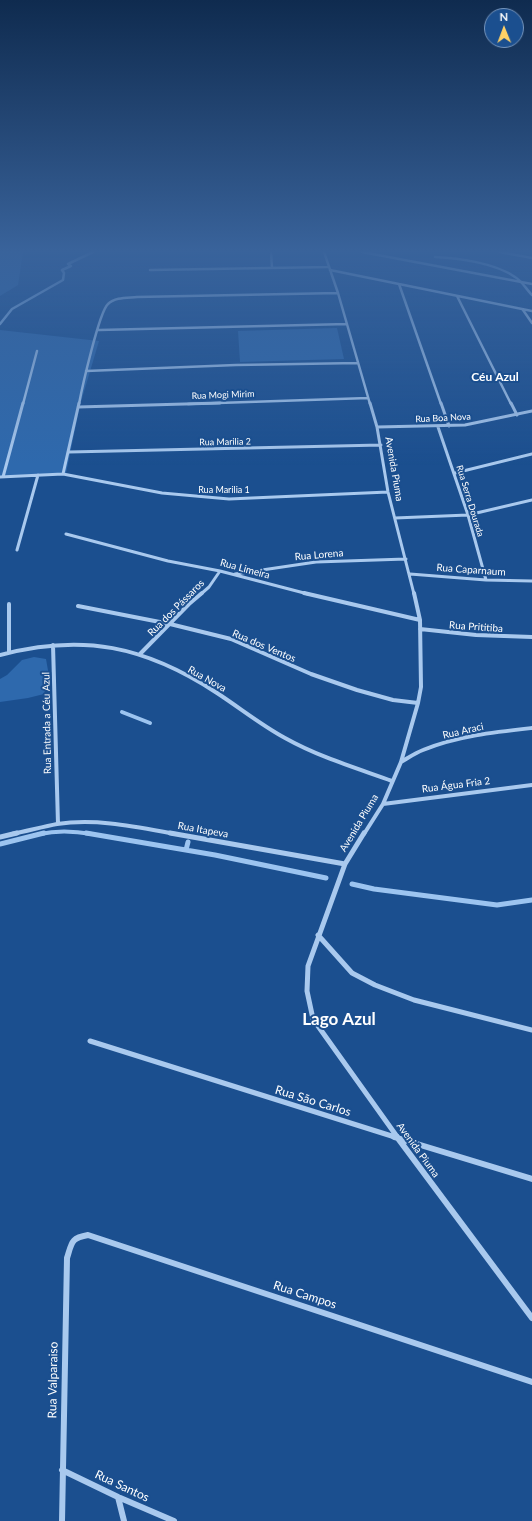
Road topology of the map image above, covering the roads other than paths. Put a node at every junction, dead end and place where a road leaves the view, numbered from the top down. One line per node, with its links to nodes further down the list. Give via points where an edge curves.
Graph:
1 (101, 323): 5 (street)
2 (413, 323): 13 (street)
3 (471, 323): 12 (street)
4 (347, 324): 5 (street); 7 (street, Avenida Piuma)
5 (99, 330): 8 (street)
6 (38, 351): 22 (street)
7 (358, 363): 8 (street, via 236,364); 9 (street, Avenida Piuma)
8 (86, 371): 10 (street)
9 (368, 398): 10 (street, Rua Mogi Mirim); 14 (street, Avenida Piuma)
10 (78, 406): 17 (street)
11 (532, 411): 12 (street, Rua Boa Nova)
12 (517, 415): 13 (street, Rua Boa Nova, via 465,426)
13 (449, 426): 15 (street, Rua Boa Nova)
14 (377, 427): 15 (street, Rua Boa Nova); 16 (street, Avenida Piuma)
15 (438, 427): 19 (street, Rua Serra Dourada)
16 (381, 445): 17 (street, Rua Marilia 2); 23 (street, Avenida Piuma)
17 (69, 452): 20 (street)
18 (532, 454): 19 (street)
19 (455, 473): 25 (street, Rua Serra Dourada)
20 (63, 474): 21 (street); 23 (street, Rua Marilia 1, via 203,498)
21 (38, 475): 22 (street); 28 (street)
22 (1, 477)
23 (388, 492): 26 (street, Avenida Piuma)
24 (532, 500): 25 (street)
25 (468, 515): 26 (street); 33 (street, Rua Serra Dourada)
26 (395, 518): 29 (street, Avenida Piuma)
27 (66, 534): 30 (street, Rua Limeira, via 168,561)
28 (17, 550)
29 (406, 559): 31 (street, Rua Lorena, via 316,562); 32 (street, Avenida Piuma)
30 (220, 571): 31 (street, Rua Limeira); 38 (street, Rua dos Pássaros, via 209,587)
31 (233, 574): 37 (street, Rua Limeira)
32 (410, 574): 33 (street, Rua Caparnaum); 37 (street, Avenida Piuma)
33 (486, 580): 34 (street, Rua Caparnaum)
34 (532, 581)
35 (9, 604): 42 (street)
36 (78, 606): 38 (street, Rua dos Ventos)
37 (420, 620): 39 (street, Avenida Piuma)
38 (170, 624): 43 (street, Rua dos Pássaros); 45 (street, Rua dos Ventos, via 231,639 311,674 357,690 393,700)
39 (420, 629): 40 (street, Rua Prititiba, via 497,637); 45 (street, Avenida Piuma, via 421,688)
40 (532, 637)
41 (53, 645): 42 (street, Rua Nova); 43 (street, Rua Nova, via 101,646); 51 (street, Rua Entrada a Céu Azul)
42 (8, 652): 44 (street, Rua Nova)
43 (140, 654): 48 (street, Rua Nova, via 207,686 284,738)
44 (0, 655)
45 (418, 703): 47 (street, Avenida Piuma)
46 (532, 728): 47 (street, Rua Araci, via 453,740 425,749)
47 (401, 762): 48 (street, Avenida Piuma)
48 (392, 781): 50 (street, Avenida Piuma)
49 (532, 785): 50 (street, Rua Água Fria 2)
50 (383, 804): 53 (street, Avenida Piuma)
51 (58, 824): 52 (street, Rua Itapeva); 53 (street, Rua Itapeva, via 118,824)
52 (0, 837)
53 (345, 864): 54 (street, Avenida Piuma)
54 (318, 935): 55 (street, via 352,972 375,985 414,1000); 57 (street, Avenida Piuma, via 308,966 307,991 314,1019)
55 (532, 1030)
56 (90, 1041): 57 (street, Rua São Carlos)
57 (398, 1138): 58 (street, Rua São Carlos); 60 (street, Avenida Piuma)
58 (532, 1179)
59 (72, 1241): 61 (street, Rua Campos, via 88,1235); 62 (street, Rua Valparaiso, via 67,1258)
60 (532, 1318)
61 (532, 1382)
62 (62, 1470): 63 (street, Rua Santos); 64 (street, Rua Valparaiso)
63 (118, 1497): 65 (street); 66 (street, Rua Santos)
64 (62, 1521)
65 (124, 1521)
66 (174, 1521)

